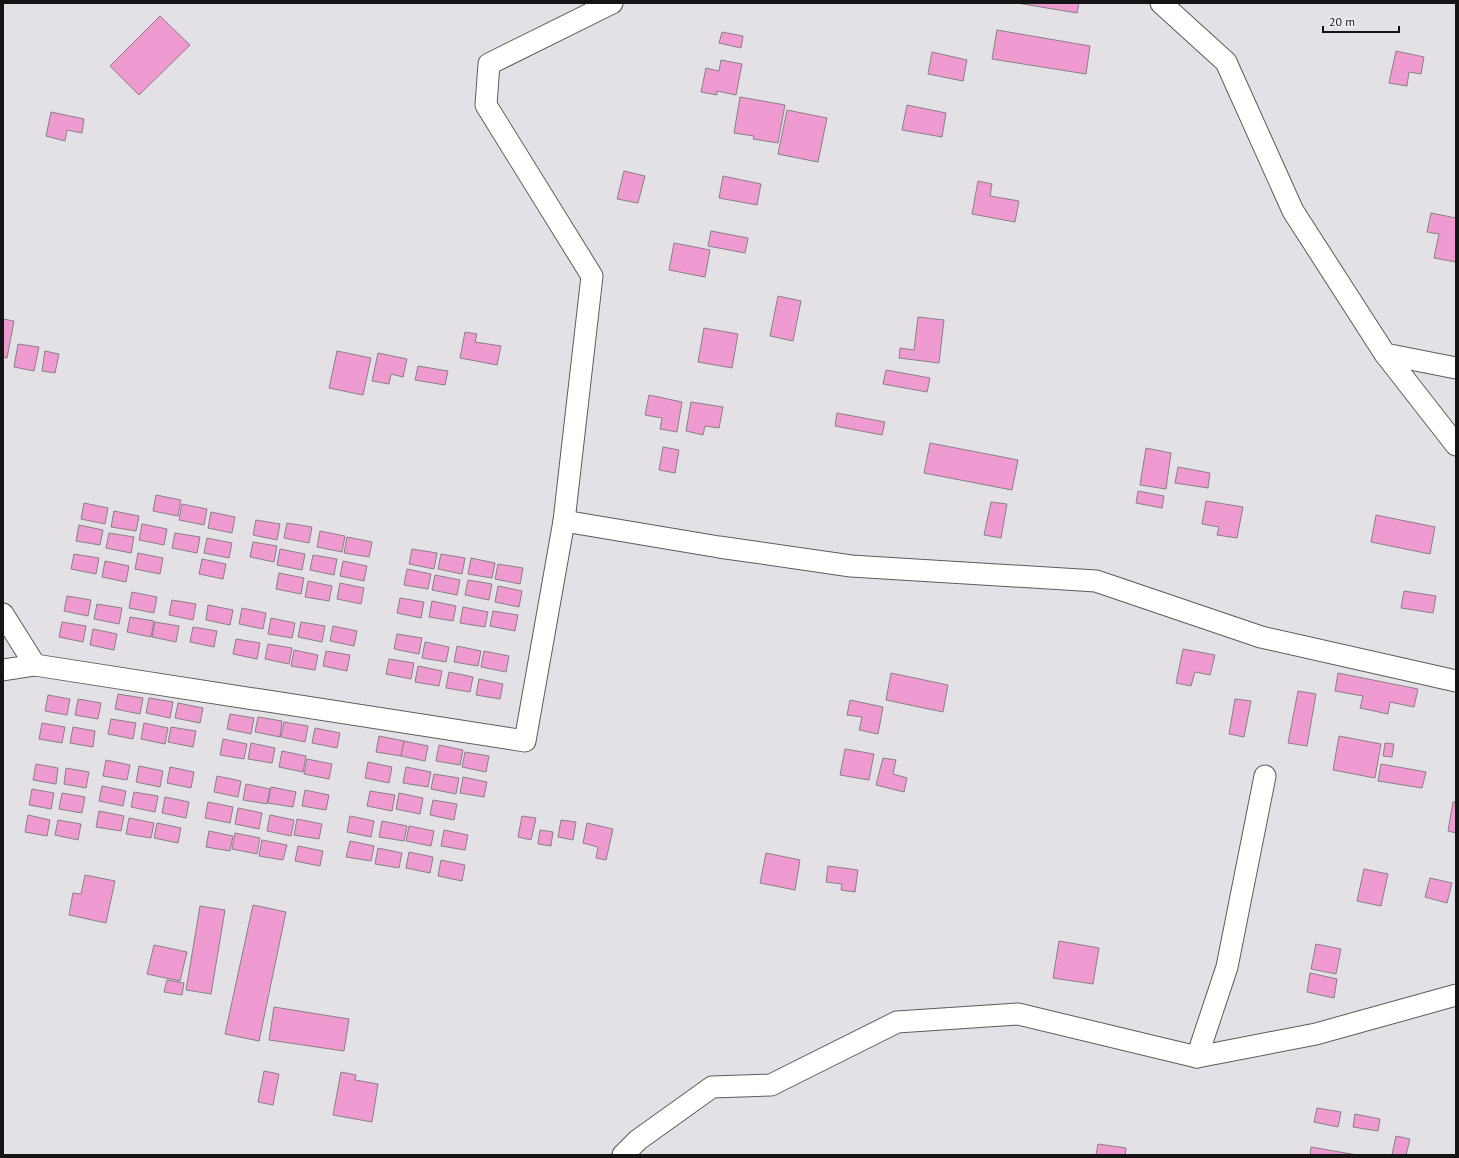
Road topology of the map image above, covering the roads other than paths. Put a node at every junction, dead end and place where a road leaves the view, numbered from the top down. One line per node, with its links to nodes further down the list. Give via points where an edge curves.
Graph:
1 (612, 3): 6 (street, via 489,64 486,105 592,276)
2 (1161, 3): 3 (street, via 1226,62 1294,210)
3 (1385, 354): 4 (street); 5 (street)
4 (1456, 368)
5 (1456, 445)
6 (564, 521): 8 (street, via 525,741); 10 (street, via 851,566 1096,581 1262,638)
7 (3, 614): 8 (street)
8 (35, 665): 9 (street)
9 (3, 670)
10 (1456, 681)
11 (1265, 776): 13 (street, via 1228,967)
12 (1456, 995): 13 (street, via 1316,1034)
13 (1197, 1057): 14 (street, via 1018,1014 897,1022 770,1085 712,1087 638,1140)
14 (623, 1155)

